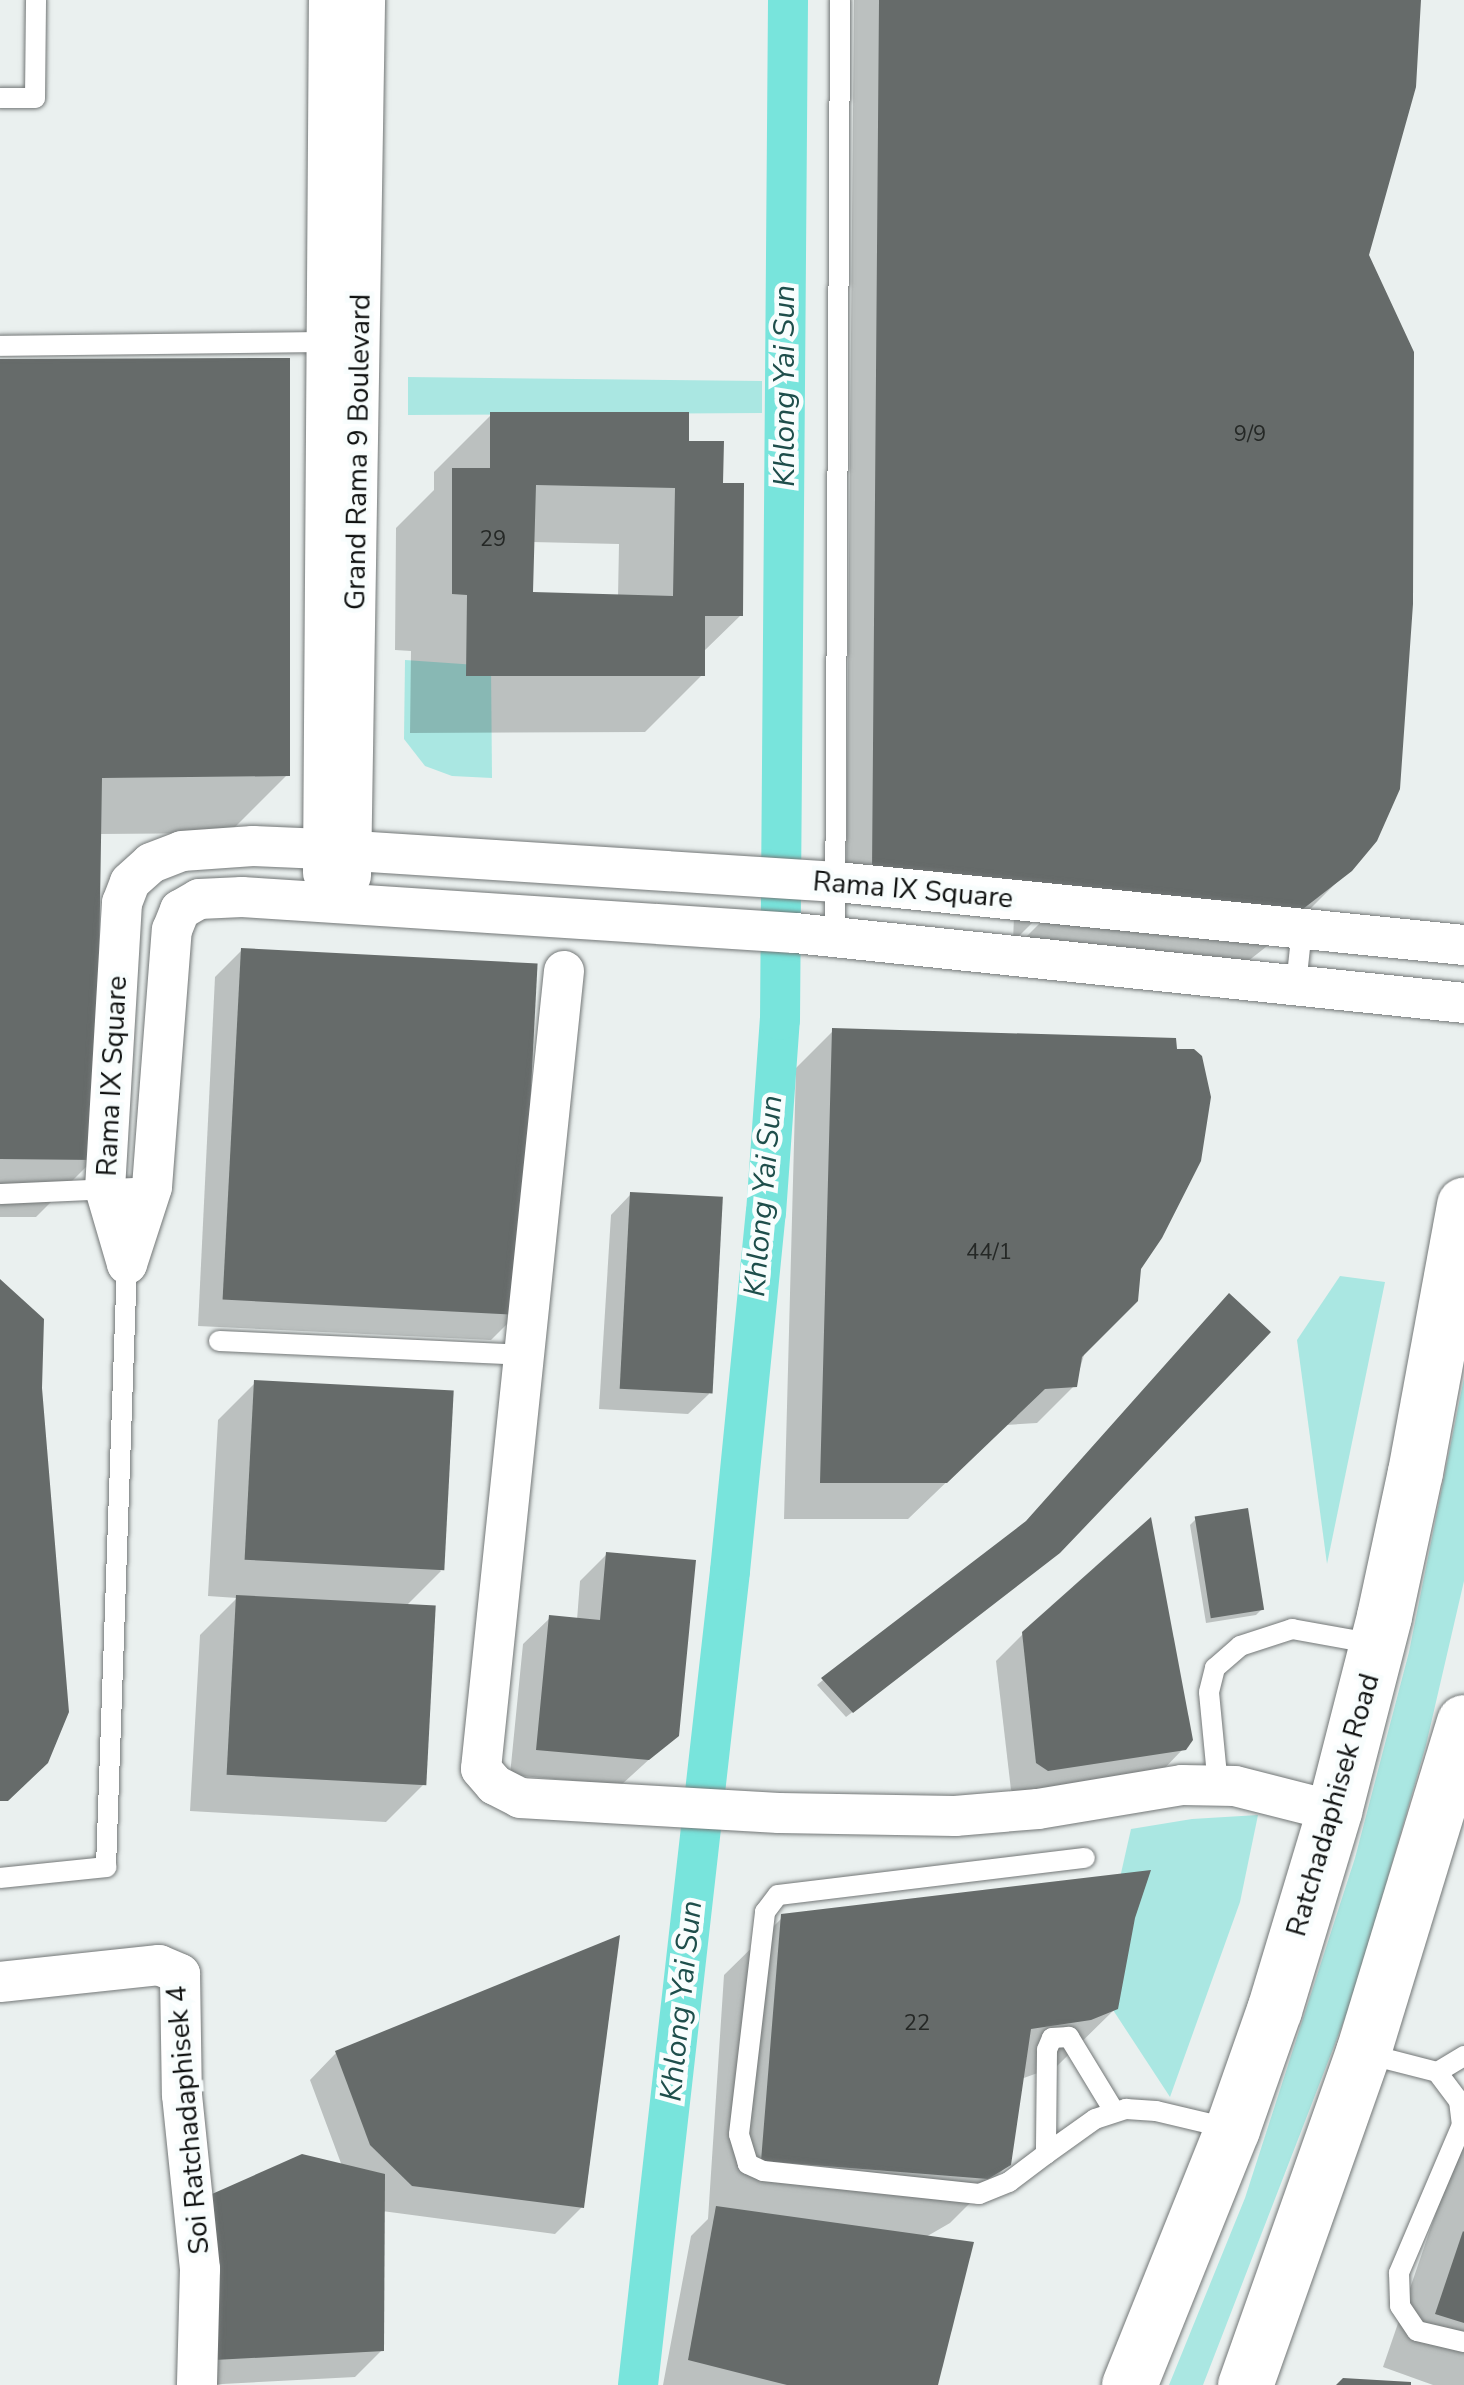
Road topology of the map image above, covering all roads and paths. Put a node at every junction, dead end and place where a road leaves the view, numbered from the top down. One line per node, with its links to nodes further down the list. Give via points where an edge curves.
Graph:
1 (36, 0): 5 (lane, via 35,98)
2 (330, 0): 6 (street, Grand Rama 9 Boulevard)
3 (365, 0): 6 (street, Grand Rama 9 Boulevard)
4 (840, 0): 9 (lane)
5 (0, 98)
6 (343, 343): 7 (lane); 8 (street, Grand Rama 9 Boulevard)
7 (0, 346)
8 (337, 850): 9 (street, Rama IX Square); 10 (street, Grand Rama 9 Boulevard); 18 (street, Rama IX Square, via 182,851 130,882 122,902)
9 (801, 880): 11 (street, Rama IX Square); 12 (lane)
10 (336, 903): 12 (street, Rama IX Square); 17 (street, Rama IX Square, via 199,899 180,910 167,966)
11 (1302, 929): 13 (street, Rama IX Square); 15 (lane)
12 (836, 937): 15 (street, Rama IX Square)
13 (1464, 945)
14 (564, 971): 23 (street)
15 (1296, 986): 16 (street, Rama IX Square)
16 (1464, 1004)
17 (152, 1187): 18 (lane); 21 (street, Rama IX Square)
18 (105, 1190): 19 (lane); 21 (street, Rama IX Square)
19 (0, 1194)
20 (1464, 1204): 24 (main road, Ratchadaphisek Road)
21 (127, 1264): 29 (lane, via 106,1868)
22 (219, 1341): 23 (lane)
23 (523, 1355): 26 (street, via 481,1769 495,1786 520,1798 955,1816 1182,1785)
24 (1377, 1644): 26 (lane, via 1292,1629 1240,1646 1214,1668 1209,1692); 27 (main road, Ratchadaphisek Road)
25 (1464, 1722): 31 (main road)
26 (1218, 1786): 27 (street)
27 (1334, 1811): 35 (main road, Ratchadaphisek Road)
28 (1085, 1858): 36 (lane, via 778,1895 765,1912 739,2134 748,2164 979,2194 1010,2182)
29 (0, 1878)
30 (0, 1982): 38 (street, Soi Ratchadaphisek 4, via 159,1965 180,1974 182,2095 200,2268)
31 (1363, 2052): 33 (lane); 40 (main road)
32 (1464, 2056): 33 (lane)
33 (1437, 2072): 37 (lane, via 1460,2101 1462,2125 1399,2273 1400,2306 1417,2331)
34 (1114, 2111): 35 (lane, via 1156,2111); 36 (lane); 36 (lane, via 1069,2037 1052,2038)
35 (1232, 2130): 39 (main road, Ratchadaphisek Road)
36 (1046, 2154)
37 (1464, 2342)
38 (197, 2385)
39 (1129, 2385)
40 (1245, 2385)

